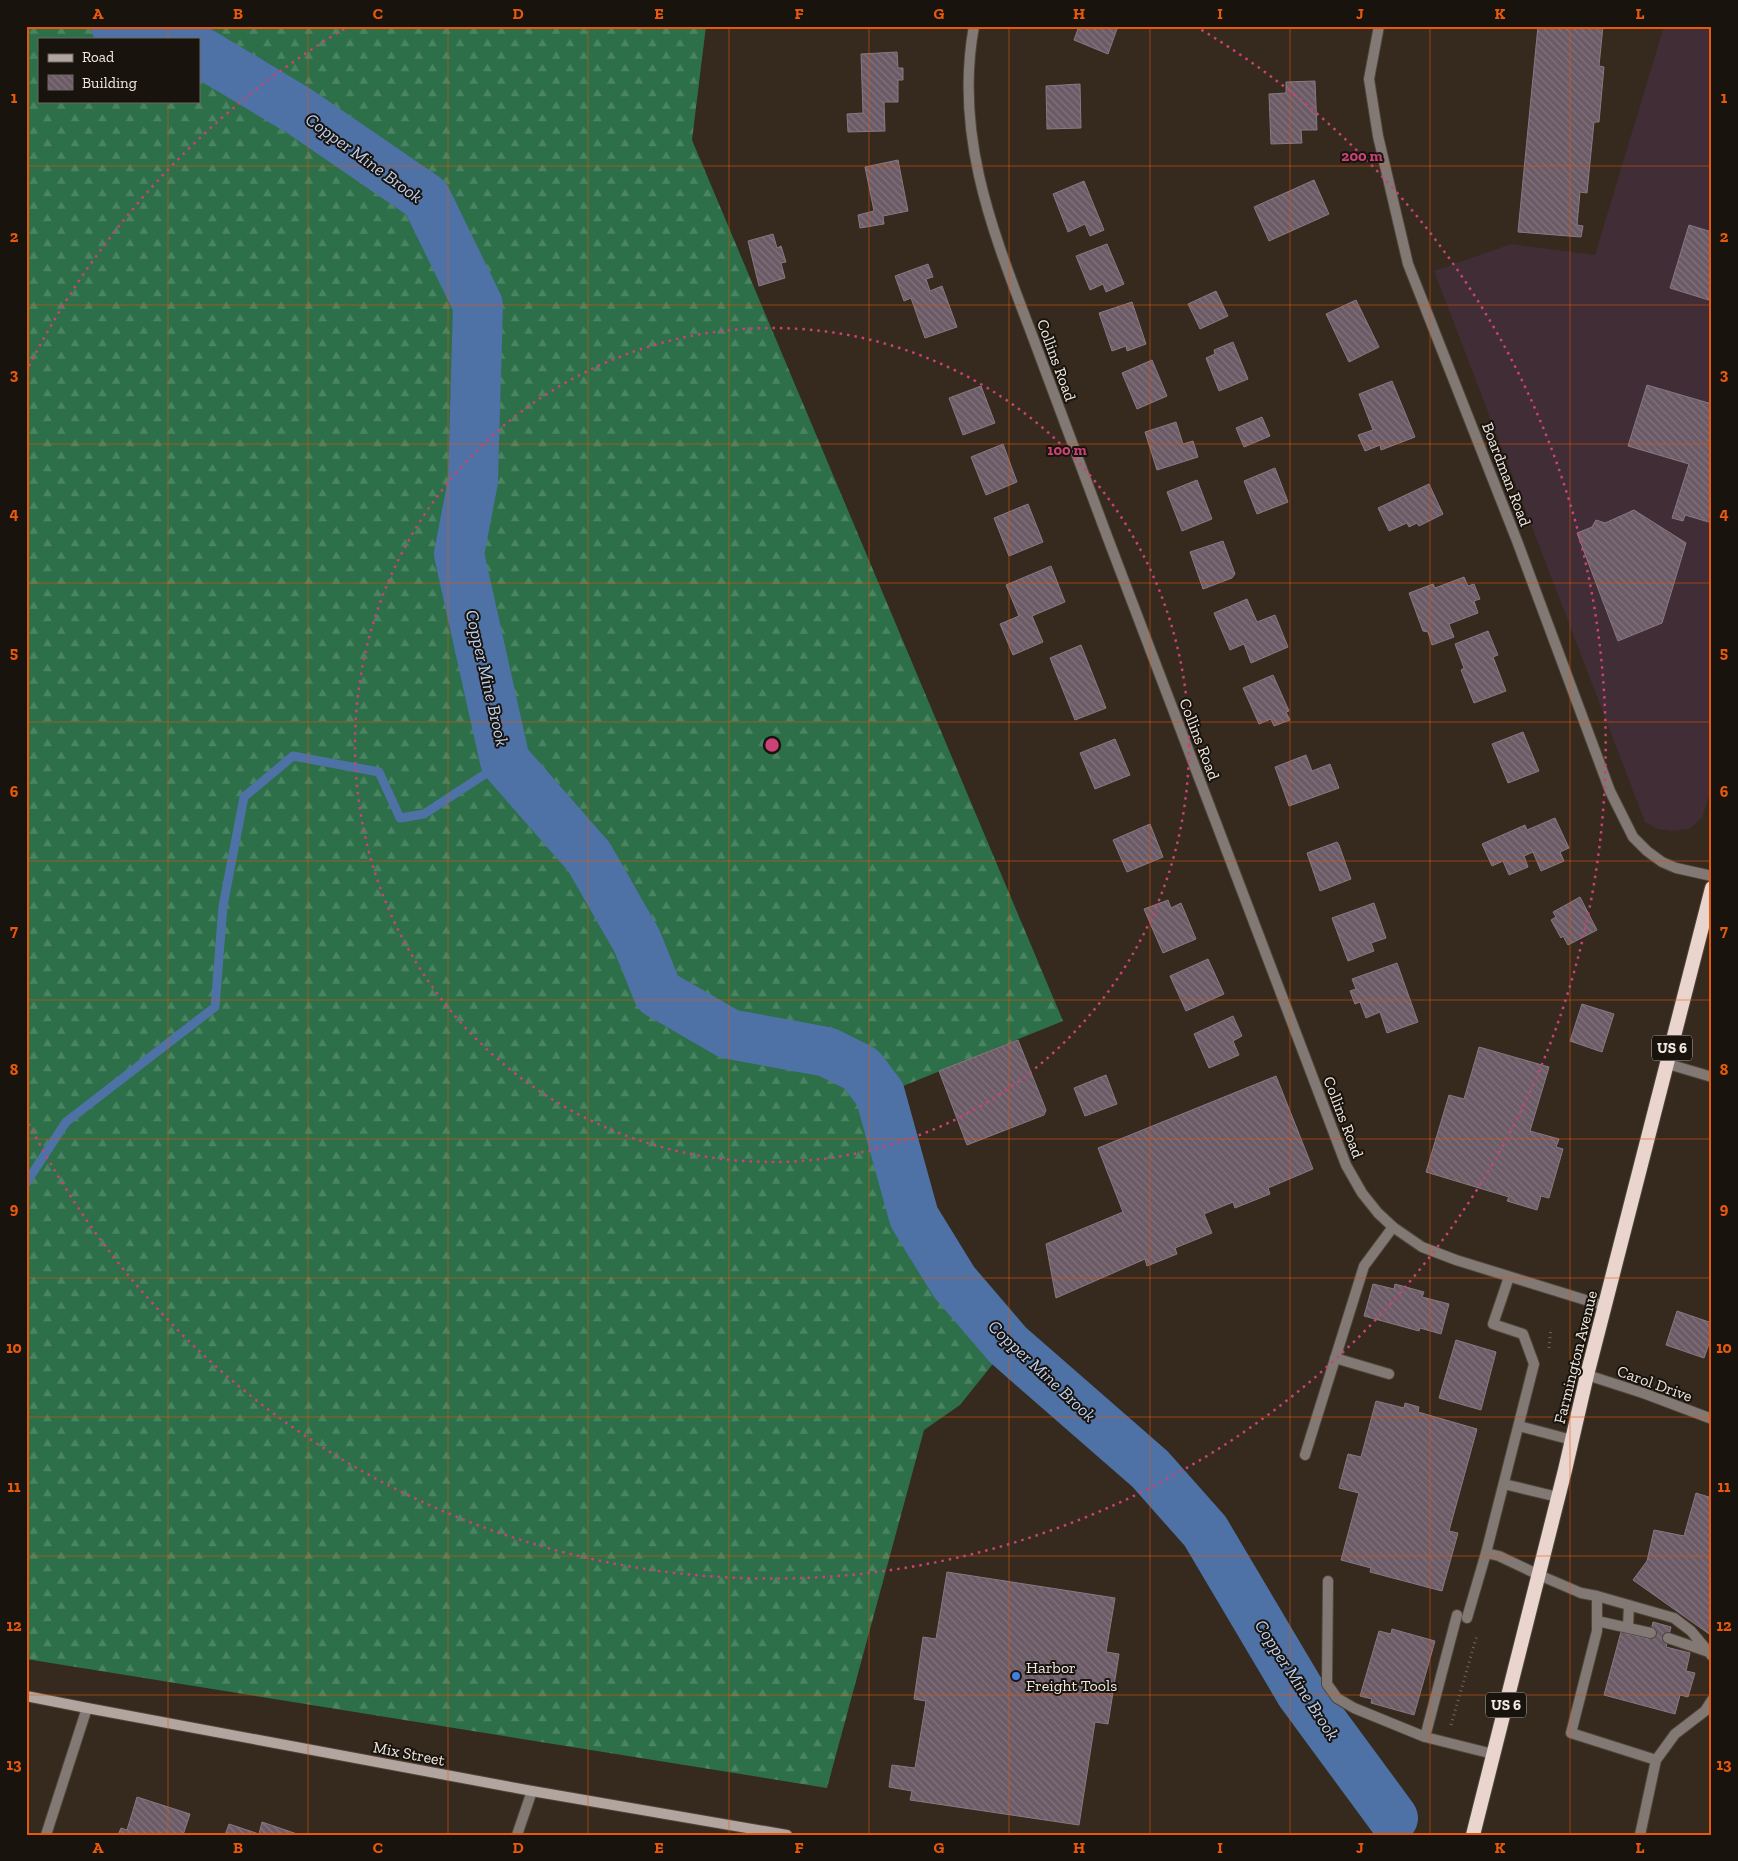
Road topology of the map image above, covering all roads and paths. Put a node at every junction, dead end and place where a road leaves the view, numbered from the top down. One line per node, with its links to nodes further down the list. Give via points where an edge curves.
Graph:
1 (974, 26): 7 (street, Collins Road, via 967,81 969,128 982,193 1016,293 1346,1165 1371,1204)
2 (1379, 26): 3 (street, Boardman Road, via 1369,79 1378,136 1408,264 1610,791 1633,836 1647,851 1676,868)
3 (1712, 876)
4 (1712, 888): 5 (highway, Farmington Avenue / US 6)
5 (1668, 1064): 6 (street); 9 (highway, Farmington Avenue / US 6)
6 (1712, 1077)
7 (1393, 1227): 8 (street, Collins Road, via 1422,1247); 10 (street, via 1364,1266)
8 (1509, 1277): 9 (street, Collins Road); 14 (street, via 1493,1324 1523,1334 1534,1364)
9 (1605, 1306): 12 (highway, Farmington Avenue / US 6)
10 (1336, 1358): 11 (street); 16 (street)
11 (1390, 1374)
12 (1587, 1375): 13 (street, Carol Drive); 15 (highway, Farmington Avenue / US 6)
13 (1712, 1419)
14 (1519, 1426): 15 (street); 17 (street)
15 (1572, 1440): 18 (highway, Farmington Avenue / US 6)
16 (1305, 1455)
17 (1504, 1484): 18 (street); 19 (street)
18 (1558, 1497): 20 (highway, Farmington Avenue / US 6)
19 (1486, 1553): 20 (street); 32 (street, via 1462,1617)
20 (1539, 1575): 22 (street, via 1581,1593); 33 (highway, Farmington Avenue / US 6)
21 (1328, 1581): 32 (street, via 1327,1684 1337,1698 1354,1708)
22 (1597, 1596): 23 (street); 24 (street)
23 (1629, 1605): 25 (street); 28 (street, via 1674,1618)
24 (1597, 1620): 25 (street); 34 (street, via 1571,1733)
25 (1628, 1627): 26 (street)
26 (1651, 1633)
27 (1668, 1638): 28 (street)
28 (1711, 1654)
29 (26, 1696): 31 (main road, Mix Street)
30 (1712, 1700): 34 (street, via 1705,1711 1675,1734)
31 (87, 1708): 35 (main road, Mix Street); 36 (street)
32 (1425, 1737): 33 (street)
33 (1493, 1754): 39 (highway, Farmington Avenue / US 6)
34 (1656, 1760): 40 (street)
35 (532, 1791): 37 (street); 38 (main road, Mix Street)
36 (46, 1835)
37 (518, 1835)
38 (787, 1835)
39 (1473, 1835)
40 (1640, 1835)

